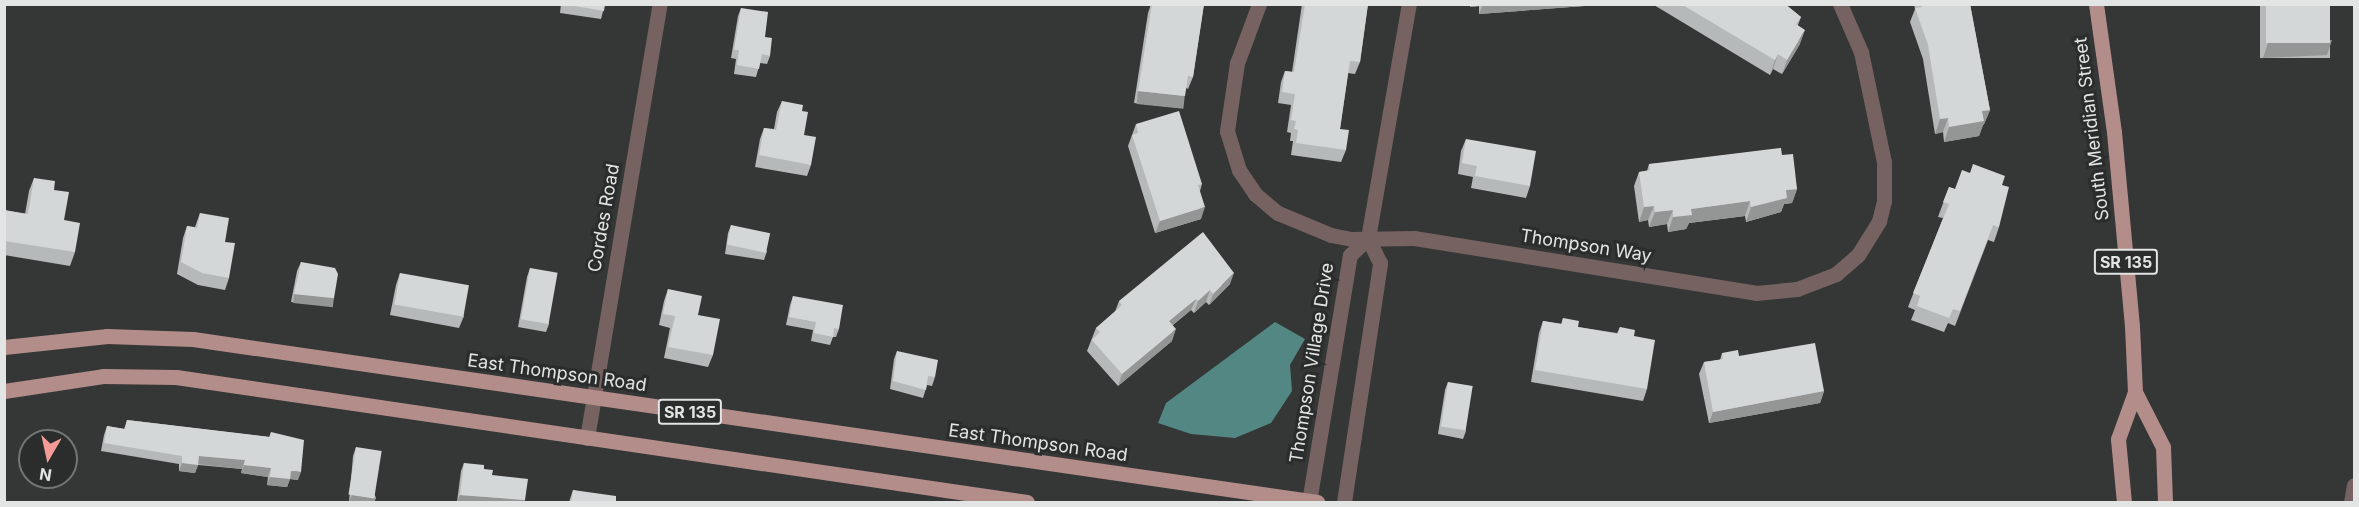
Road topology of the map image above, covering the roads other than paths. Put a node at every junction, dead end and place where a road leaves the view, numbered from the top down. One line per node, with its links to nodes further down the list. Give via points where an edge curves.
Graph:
1 (660, 4): 10 (street, Cordes Road)
2 (1259, 4): 6 (street, Thompson Way, via 1242,47 1227,113 1229,143 1236,165 1255,194 1278,213 1331,235)
3 (1409, 4): 6 (street)
4 (1840, 4): 6 (street, Thompson Way, via 1868,76 1884,162 1884,201 1870,239 1836,274 1797,289 1756,293 1414,238)
5 (2096, 4): 9 (main road, South Meridian Street / SR 135, via 2114,132)
6 (1368, 238): 14 (street, Thompson Village Drive, via 1350,255); 15 (street, via 1380,263)
7 (4, 347): 10 (main road, East Thompson Road / SR 135, via 107,336 183,338)
8 (4, 391): 11 (main road, SR 135, via 103,376 176,377)
9 (2135, 392): 16 (main road, South Meridian Street / SR 135, via 2118,439); 17 (main road, South Meridian Street / SR 135, via 2163,447)
10 (593, 398): 11 (street, Cordes Road); 14 (main road, East Thompson Road / SR 135)
11 (587, 438): 13 (main road, SR 135)
12 (2355, 485): 18 (street)
13 (1027, 502)
14 (1312, 502)
15 (1344, 502)
16 (2124, 502)
17 (2165, 502)
18 (2351, 502)

